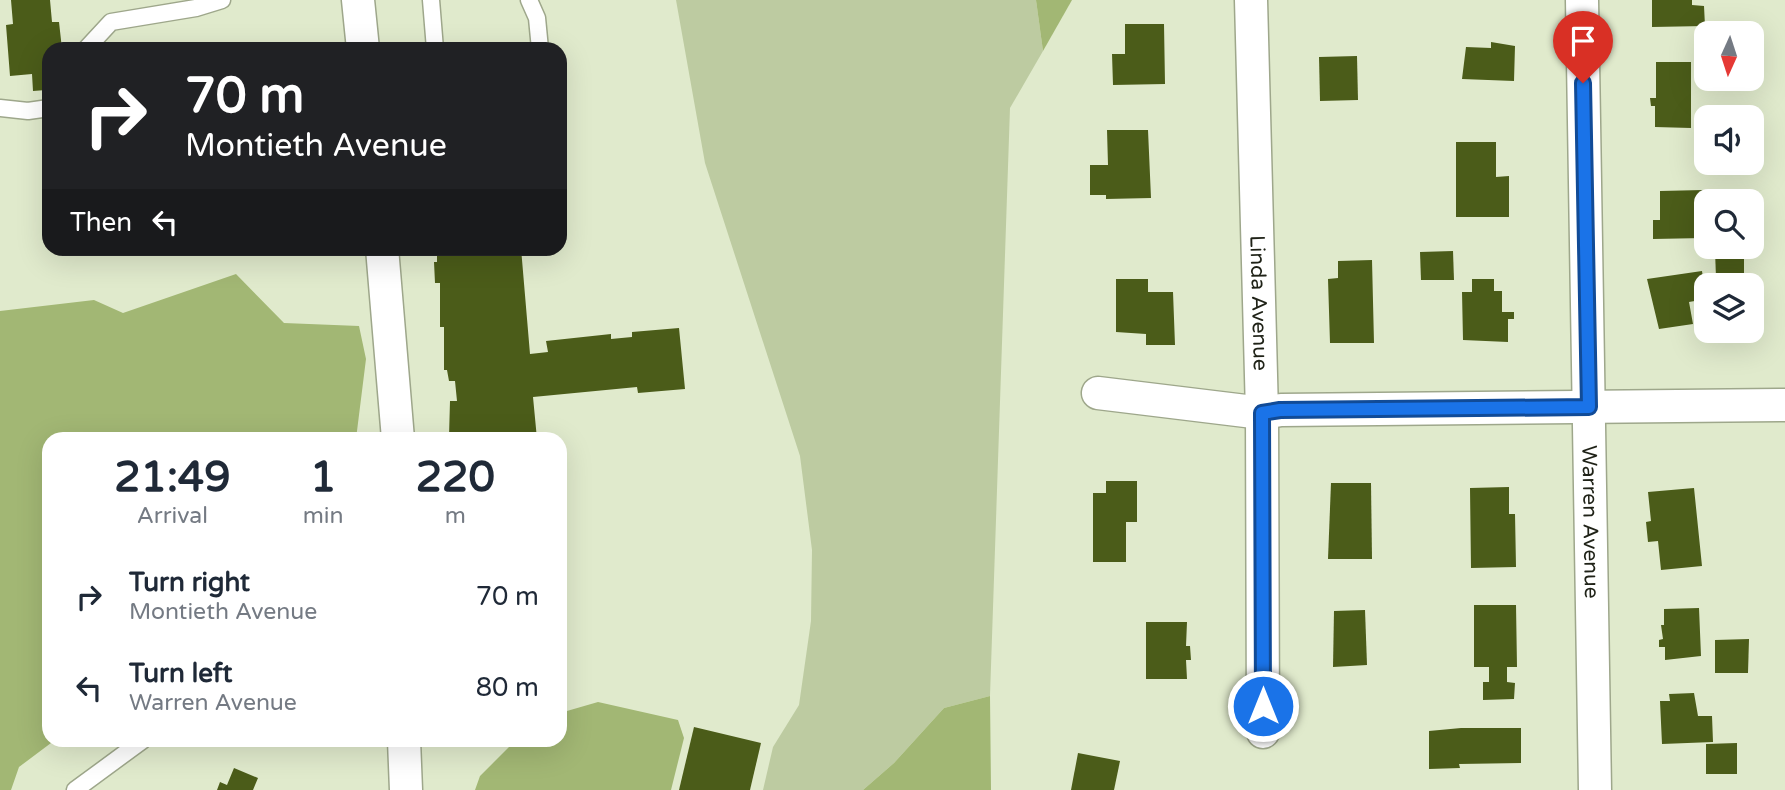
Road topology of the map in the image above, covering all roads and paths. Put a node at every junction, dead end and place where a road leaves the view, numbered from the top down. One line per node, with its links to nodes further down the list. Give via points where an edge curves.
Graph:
1 (222, 0): 7 (lane, via 111,22)
2 (358, 0): 8 (street)
3 (431, 0): 9 (lane)
4 (529, 0): 10 (lane)
5 (1251, 0): 17 (street, Linda Avenue)
6 (1582, 0): 16 (street, Warren Avenue)
7 (92, 42)
8 (362, 42)
9 (434, 42)
10 (539, 42)
11 (0, 108): 12 (lane)
12 (42, 109)
13 (383, 256): 18 (street)
14 (1098, 393): 17 (street)
15 (1785, 405): 16 (street)
16 (1589, 407): 17 (street); 24 (street, Warren Avenue)
17 (1262, 413): 19 (street, Linda Avenue)
18 (397, 432)
19 (1263, 732)
20 (133, 747): 22 (lane)
21 (404, 747): 23 (street)
22 (75, 790)
23 (405, 790)
24 (1595, 790)

